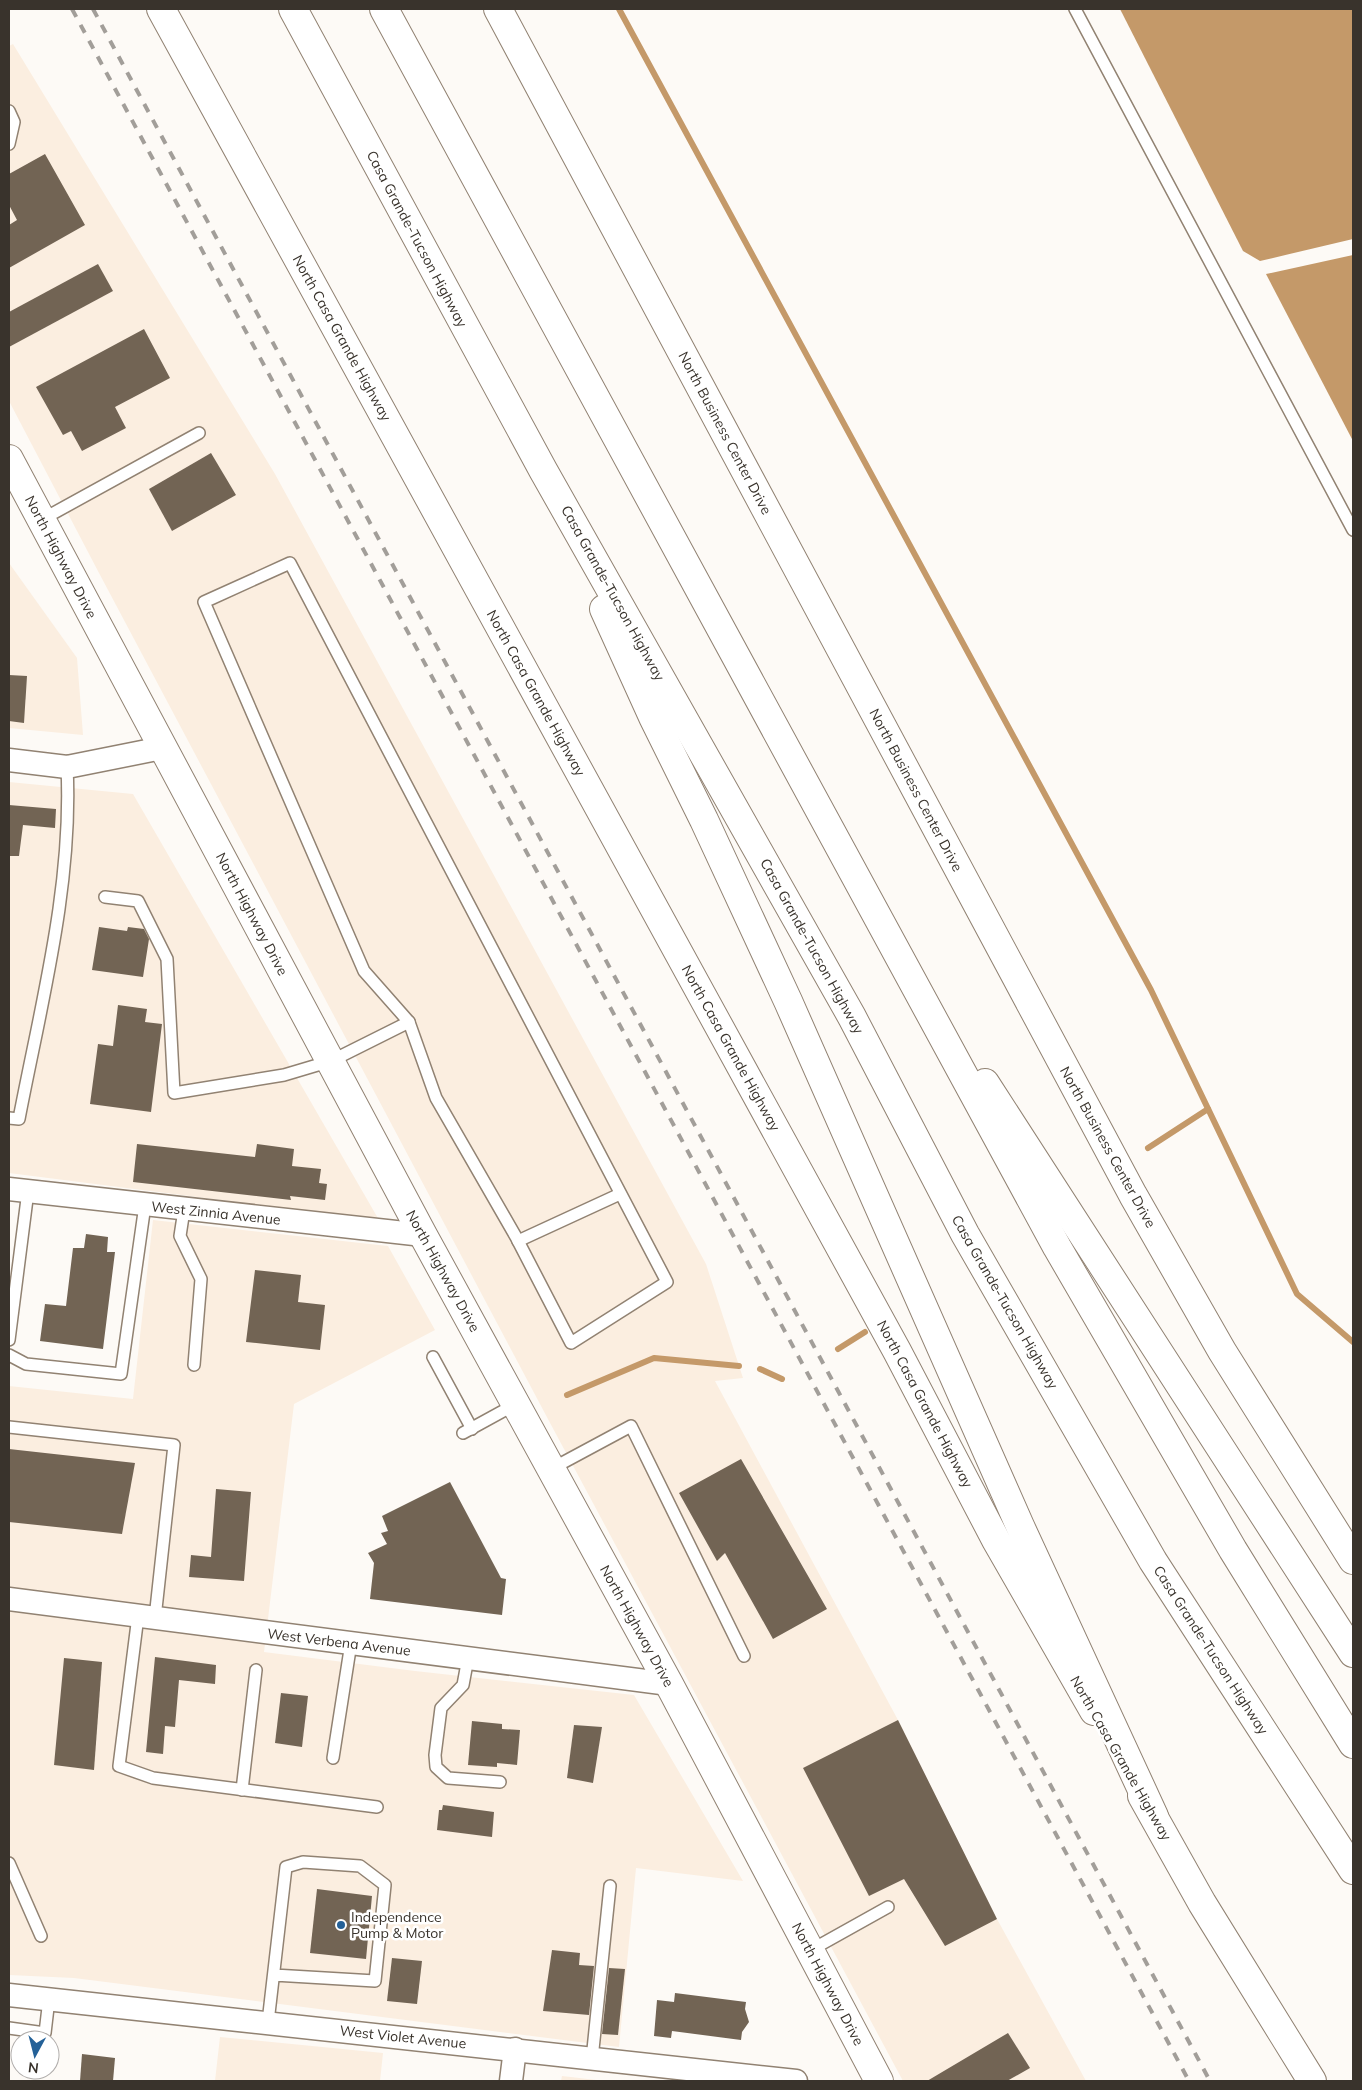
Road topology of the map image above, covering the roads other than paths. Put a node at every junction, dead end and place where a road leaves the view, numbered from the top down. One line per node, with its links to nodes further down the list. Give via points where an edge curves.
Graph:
1 (161, 9): 49 (main road, North Casa Grande Highway, via 897,1350 996,1540)
2 (293, 9): 10 (main road, Casa Grande-Tucson Highway)
3 (384, 9): 17 (main road)
4 (498, 9): 34 (main road, North Business Center Drive, via 1132,1195 1222,1350)
5 (1075, 9): 12 (lane)
6 (9, 111): 7 (lane, via 14,122)
7 (9, 144)
8 (199, 432): 11 (lane)
9 (9, 459): 11 (main road, North Highway Drive)
10 (543, 470): 49 (main road, via 633,676 788,1001 1020,1526); 51 (main road, Casa Grande-Tucson Highway, via 852,1017 965,1234 1143,1544)
11 (41, 520): 13 (main road, North Highway Drive)
12 (1353, 530)
13 (162, 748): 15 (street); 19 (main road, North Highway Drive)
14 (9, 760): 15 (street)
15 (67, 767): 20 (lane, via 69,801 59,912 19,1119)
16 (105, 897): 19 (lane, via 138,902 167,959 174,1093 284,1075)
17 (873, 910): 39 (main road); 44 (main road, via 1056,1247 1233,1550)
18 (409, 1022): 19 (lane); 22 (lane, via 364,972 204,602 290,563); 26 (lane, via 436,1098)
19 (330, 1061): 25 (main road, North Highway Drive)
20 (9, 1118)
21 (19, 1190): 23 (street, West Zinnia Avenue); 27 (lane)
22 (620, 1194): 26 (lane); 26 (lane, via 667,1282 571,1342)
23 (145, 1205): 24 (street, West Zinnia Avenue); 28 (lane, via 121,1374 26,1364)
24 (184, 1210): 25 (street, West Zinnia Avenue); 30 (lane, via 180,1236 200,1279)
25 (423, 1235): 31 (main road, North Highway Drive)
26 (518, 1241)
27 (9, 1340)
28 (9, 1355)
29 (433, 1357): 31 (lane, via 468,1431)
30 (194, 1365)
31 (516, 1404): 33 (main road, North Highway Drive)
32 (9, 1427): 37 (lane, via 174,1445)
33 (551, 1469): 40 (lane, via 631,1426); 43 (main road, North Highway Drive)
34 (1353, 1560)
35 (9, 1599): 36 (lane); 37 (street, West Verbena Avenue)
36 (9, 1605)
37 (146, 1617): 38 (street, West Verbena Avenue); 47 (lane, via 119,1766 153,1778)
38 (351, 1643): 41 (street, West Verbena Avenue); 45 (lane)
39 (1353, 1653)
40 (744, 1656)
41 (468, 1658): 43 (street, West Verbena Avenue); 46 (lane, via 463,1685 441,1708 434,1755 436,1767 448,1778)
42 (256, 1670): 47 (lane)
43 (669, 1684): 55 (main road, North Highway Drive)
44 (1353, 1744)
45 (333, 1758)
46 (500, 1782)
47 (242, 1790): 48 (lane)
48 (377, 1808)
49 (1154, 1816): 68 (main road, North Casa Grande Highway, via 1202,1903)
50 (9, 1864): 54 (lane)
51 (1353, 1870)
52 (610, 1886): 62 (lane)
53 (888, 1907): 55 (lane)
54 (41, 1936)
55 (811, 1950): 67 (main road, North Highway Drive)
56 (274, 1975): 56 (lane, via 286,1867 303,1862 360,1866 385,1885 375,1981); 59 (lane)
57 (9, 1995): 58 (street, West Violet Avenue)
58 (49, 1999): 59 (street, West Violet Avenue); 60 (lane, via 46,2033)
59 (268, 2022): 61 (street, West Violet Avenue)
60 (9, 2028)
61 (515, 2049): 62 (street, West Violet Avenue); 65 (street)
62 (592, 2059): 63 (street, West Violet Avenue)
63 (693, 2076): 64 (street, West Violet Avenue)
64 (773, 2080): 66 (street, West Violet Avenue)
65 (511, 2081)
66 (796, 2081)
67 (879, 2081)
68 (1312, 2081)

